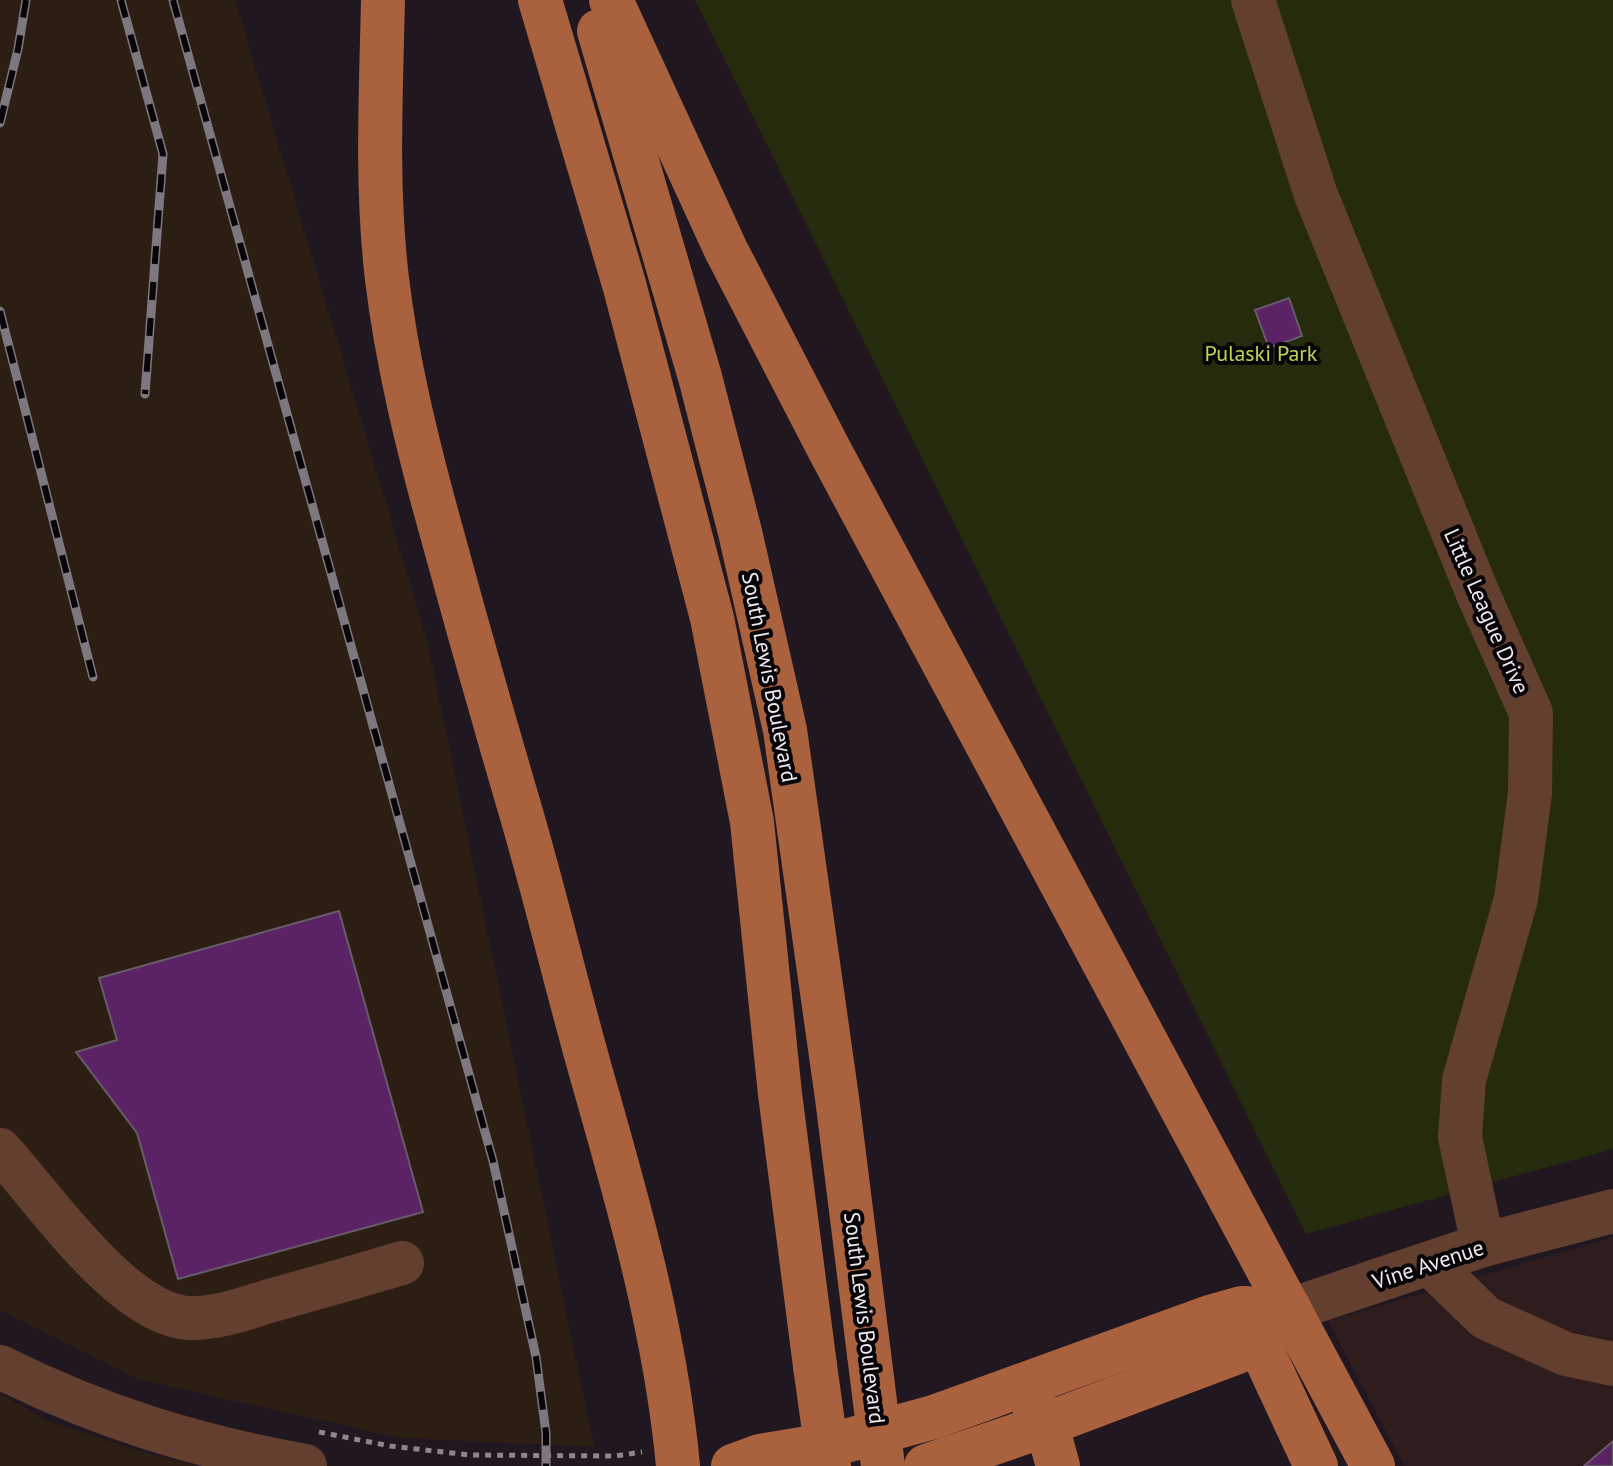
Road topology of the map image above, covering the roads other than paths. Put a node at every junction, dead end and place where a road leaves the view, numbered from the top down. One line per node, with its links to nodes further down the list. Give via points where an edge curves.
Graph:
1 (383, 0): 18 (main road, via 383,206 387,278 401,366 419,451 657,1321)
2 (540, 0): 20 (main road, South Lewis Boulevard, bridge, via 624,284 715,634 752,822 780,1094)
3 (590, 0): 21 (main road, South Lewis Boulevard, bridge, via 700,377 785,730)
4 (611, 0): 11 (main road, via 726,250 823,438)
5 (1253, 0): 8 (street, Little League Drive, via 1316,195 1531,713 1530,793 1516,899 1464,1080 1460,1137)
6 (0, 1150): 9 (street, via 88,1254 135,1295 168,1313 189,1318 227,1313)
7 (1613, 1211): 8 (street, Vine Avenue)
8 (1483, 1245): 10 (street, Vine Avenue)
9 (402, 1263)
10 (1430, 1264): 11 (street, Vine Avenue); 13 (street, via 1486,1318 1566,1354)
11 (1290, 1310): 12 (main road, Vine Avenue); 25 (main road)
12 (1250, 1326): 15 (main road, via 1138,1341); 16 (main road); 24 (main road)
13 (1613, 1364)
14 (0, 1367): 17 (street, via 121,1421 242,1455)
15 (1012, 1387): 16 (main road, via 1034,1402); 19 (main road, via 934,1417)
16 (1046, 1423): 22 (main road); 23 (main road)
17 (305, 1466)
18 (678, 1466)
19 (733, 1466)
20 (829, 1466)
21 (883, 1466)
22 (926, 1466)
23 (1058, 1466)
24 (1316, 1466)
25 (1373, 1466)

